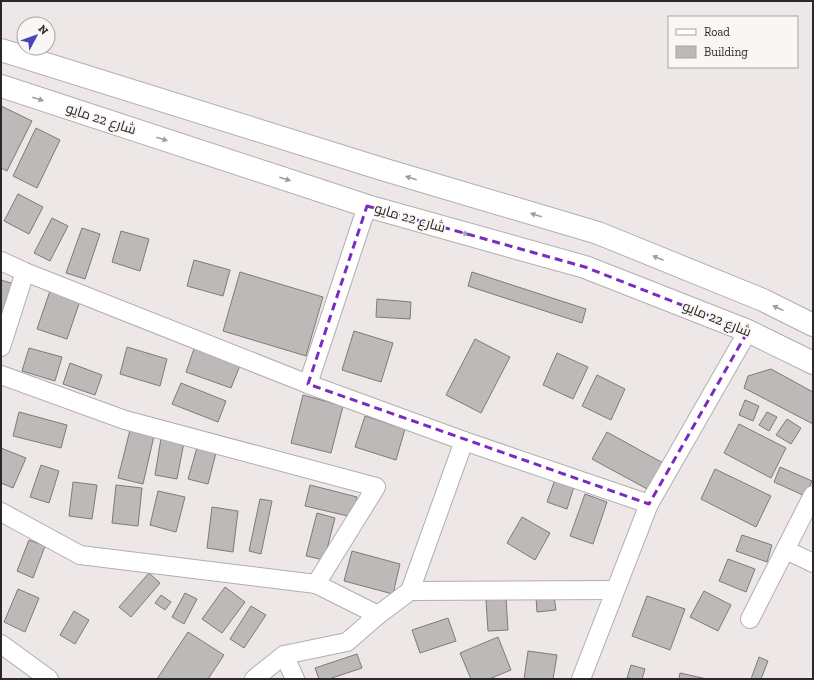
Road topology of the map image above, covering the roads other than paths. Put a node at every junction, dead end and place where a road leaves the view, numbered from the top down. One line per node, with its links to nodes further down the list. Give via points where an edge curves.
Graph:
1 (1, 50): 6 (main road, one-way to 1, via 763,300 598,234)
2 (1, 86): 3 (main road, شارع 22 مايو, one-way to 3)
3 (367, 206): 7 (main road, شارع 22 مايو, one-way to 7, via 585,267); 11 (street)
4 (1, 261): 5 (street)
5 (25, 272): 8 (street); 11 (street)
6 (813, 325)
7 (748, 331): 9 (main road, شارع 22 مايو); 14 (street)
8 (1, 347)
9 (813, 363)
10 (1, 375): 18 (street, via 125,420 376,487)
11 (308, 384): 12 (street)
12 (464, 441): 14 (street); 20 (street)
13 (813, 495): 16 (street)
14 (649, 504): 19 (street)
15 (1, 512): 18 (street, via 80,555)
16 (786, 550): 17 (street); 22 (street)
17 (813, 563)
18 (316, 584): 21 (street)
19 (616, 590): 20 (street); 28 (street)
20 (410, 591): 21 (street)
21 (378, 615): 24 (street, via 347,642)
22 (750, 619)
23 (3, 650): 25 (street)
24 (284, 656): 26 (street); 27 (street)
25 (49, 679)
26 (254, 679)
27 (295, 679)
28 (581, 679)

